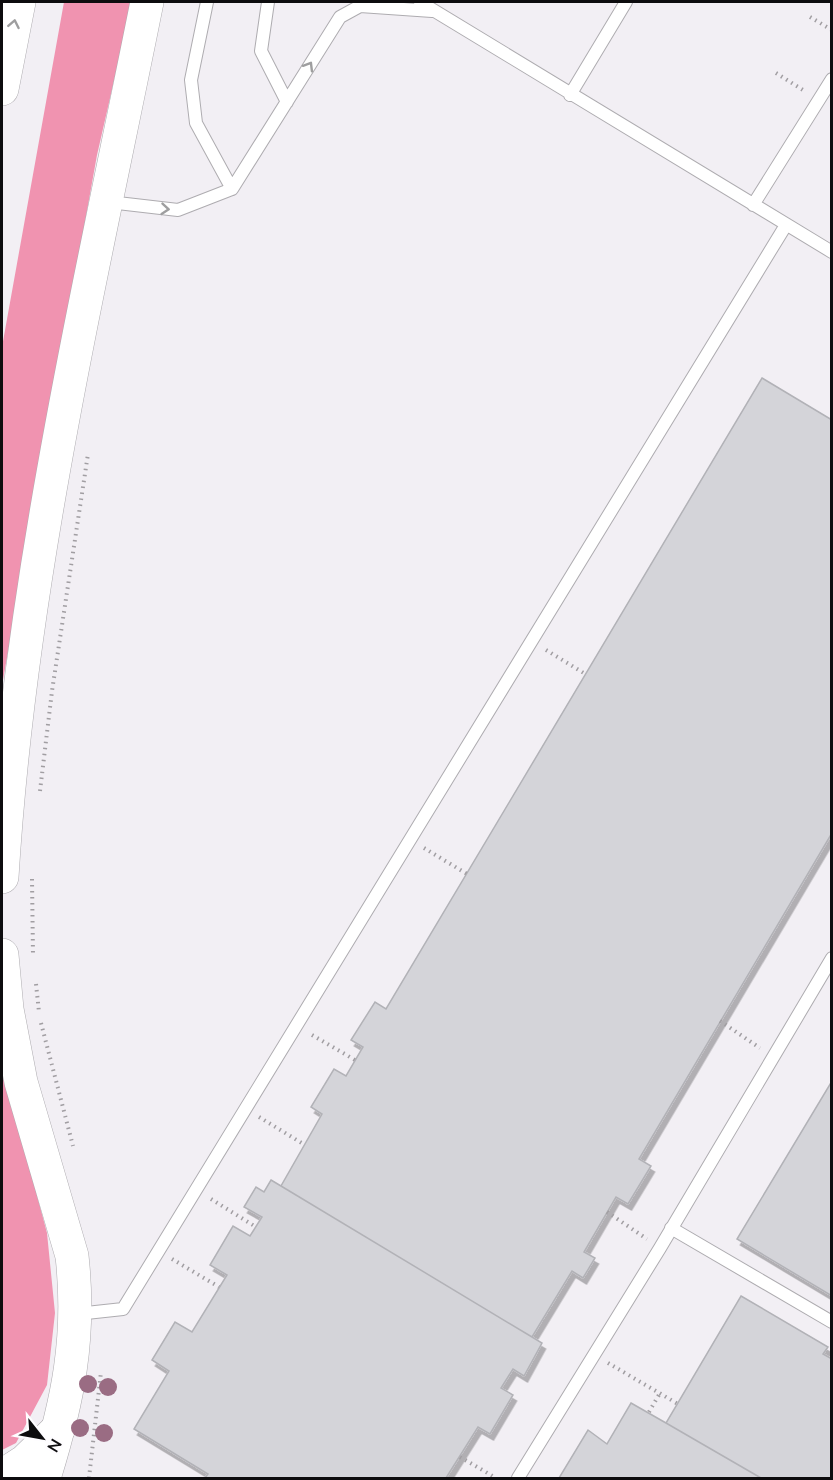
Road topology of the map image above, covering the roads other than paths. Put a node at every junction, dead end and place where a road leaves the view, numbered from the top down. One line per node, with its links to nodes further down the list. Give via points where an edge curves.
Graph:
1 (19, 2): 9 (main road, one-way to 1)
2 (147, 2): 13 (main road)
3 (207, 2): 12 (lane, via 191,80 196,123)
4 (268, 2): 11 (lane, via 261,51)
5 (420, 2): 7 (lane)
6 (626, 2): 10 (lane)
7 (434, 11): 10 (lane); 11 (lane, one-way to 7, via 340,17 360,6)
8 (831, 79): 14 (lane)
9 (2, 89)
10 (570, 95): 14 (lane)
11 (287, 102): 12 (lane)
12 (232, 189): 13 (lane, one-way to 12, via 178,210)
13 (107, 202): 17 (main road, via 41,545 21,691)
14 (753, 205): 15 (lane)
15 (786, 225): 16 (lane); 21 (lane, via 123,1309)
16 (831, 252)
17 (17, 876)
18 (2, 955): 21 (main road, via 7,1009 21,1082 72,1256)
19 (831, 958): 20 (lane)
20 (671, 1228): 22 (lane); 26 (lane)
21 (76, 1314): 23 (main road, via 73,1366)
22 (831, 1322)
23 (59, 1428): 24 (main road, via 25,1461); 25 (main road)
24 (2, 1476)
25 (44, 1479)
26 (518, 1479)

